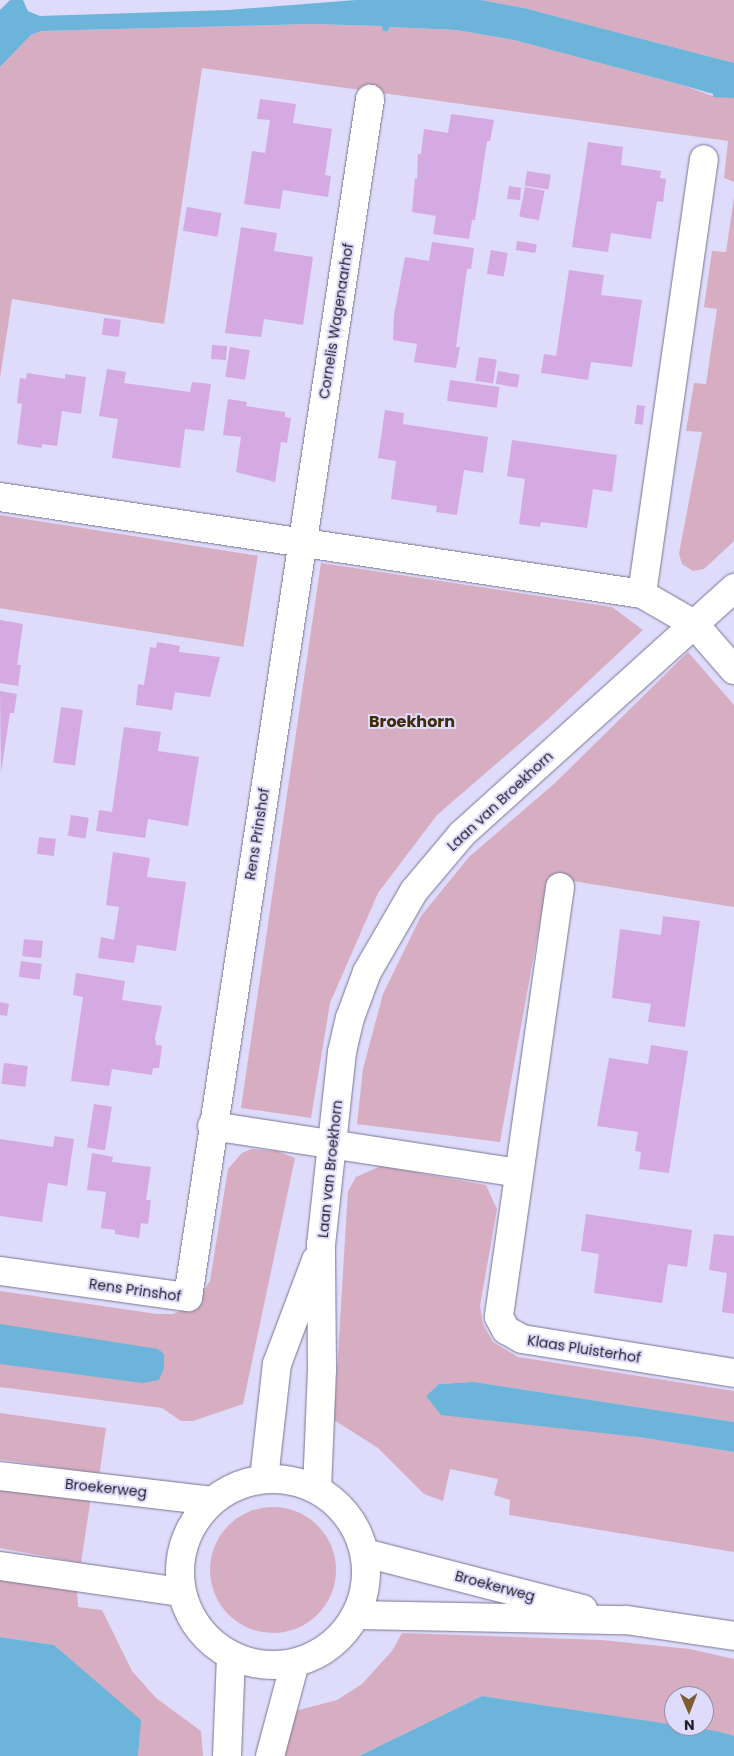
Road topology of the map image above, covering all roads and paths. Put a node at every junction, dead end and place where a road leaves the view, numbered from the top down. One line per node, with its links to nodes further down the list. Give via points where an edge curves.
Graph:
1 (370, 99): 4 (street, Cornelis Wagenaarhof)
2 (704, 158): 6 (street)
3 (0, 497): 4 (street)
4 (303, 543): 6 (street); 10 (street, Rens Prinshof)
5 (734, 588): 7 (street, Laan van Broekhorn)
6 (642, 594): 7 (street)
7 (694, 624): 8 (street); 11 (street, Laan van Broekhorn, via 462,834 414,891 367,972 352,1010 342,1052)
8 (734, 670)
9 (560, 887): 12 (street, Klaas Pluisterhof)
10 (212, 1126): 11 (street); 14 (street, Rens Prinshof, via 188,1297)
11 (334, 1146): 12 (street); 13 (street, Laan van Broekhorn)
12 (518, 1173): 15 (street, Klaas Pluisterhof, via 498,1317 506,1330 522,1339)
13 (321, 1245): 17 (street, Laan van Broekhorn, via 277,1364); 18 (street, Laan van Broekhorn, via 322,1369)
14 (0, 1271)
15 (734, 1373)
16 (0, 1476): 19 (street, Broekerweg)
17 (264, 1479): 18 (street, via 289,1479); 19 (street, via 236,1486)
18 (317, 1489): 20 (street, via 339,1506 356,1527)
19 (212, 1501): 22 (street, via 188,1533 181,1559)
20 (365, 1553): 23 (street, via 366,1585); 24 (street, Broekerweg)
21 (0, 1566): 22 (street)
22 (181, 1592): 26 (street, via 191,1618 203,1633)
23 (356, 1615): 24 (street, Broekerweg); 27 (street, via 339,1639 315,1656)
24 (626, 1620): 25 (street, Broekerweg)
25 (734, 1636)
26 (231, 1656): 27 (street, via 258,1665); 28 (street)
27 (295, 1663): 29 (street)
28 (227, 1756)
29 (270, 1756)

